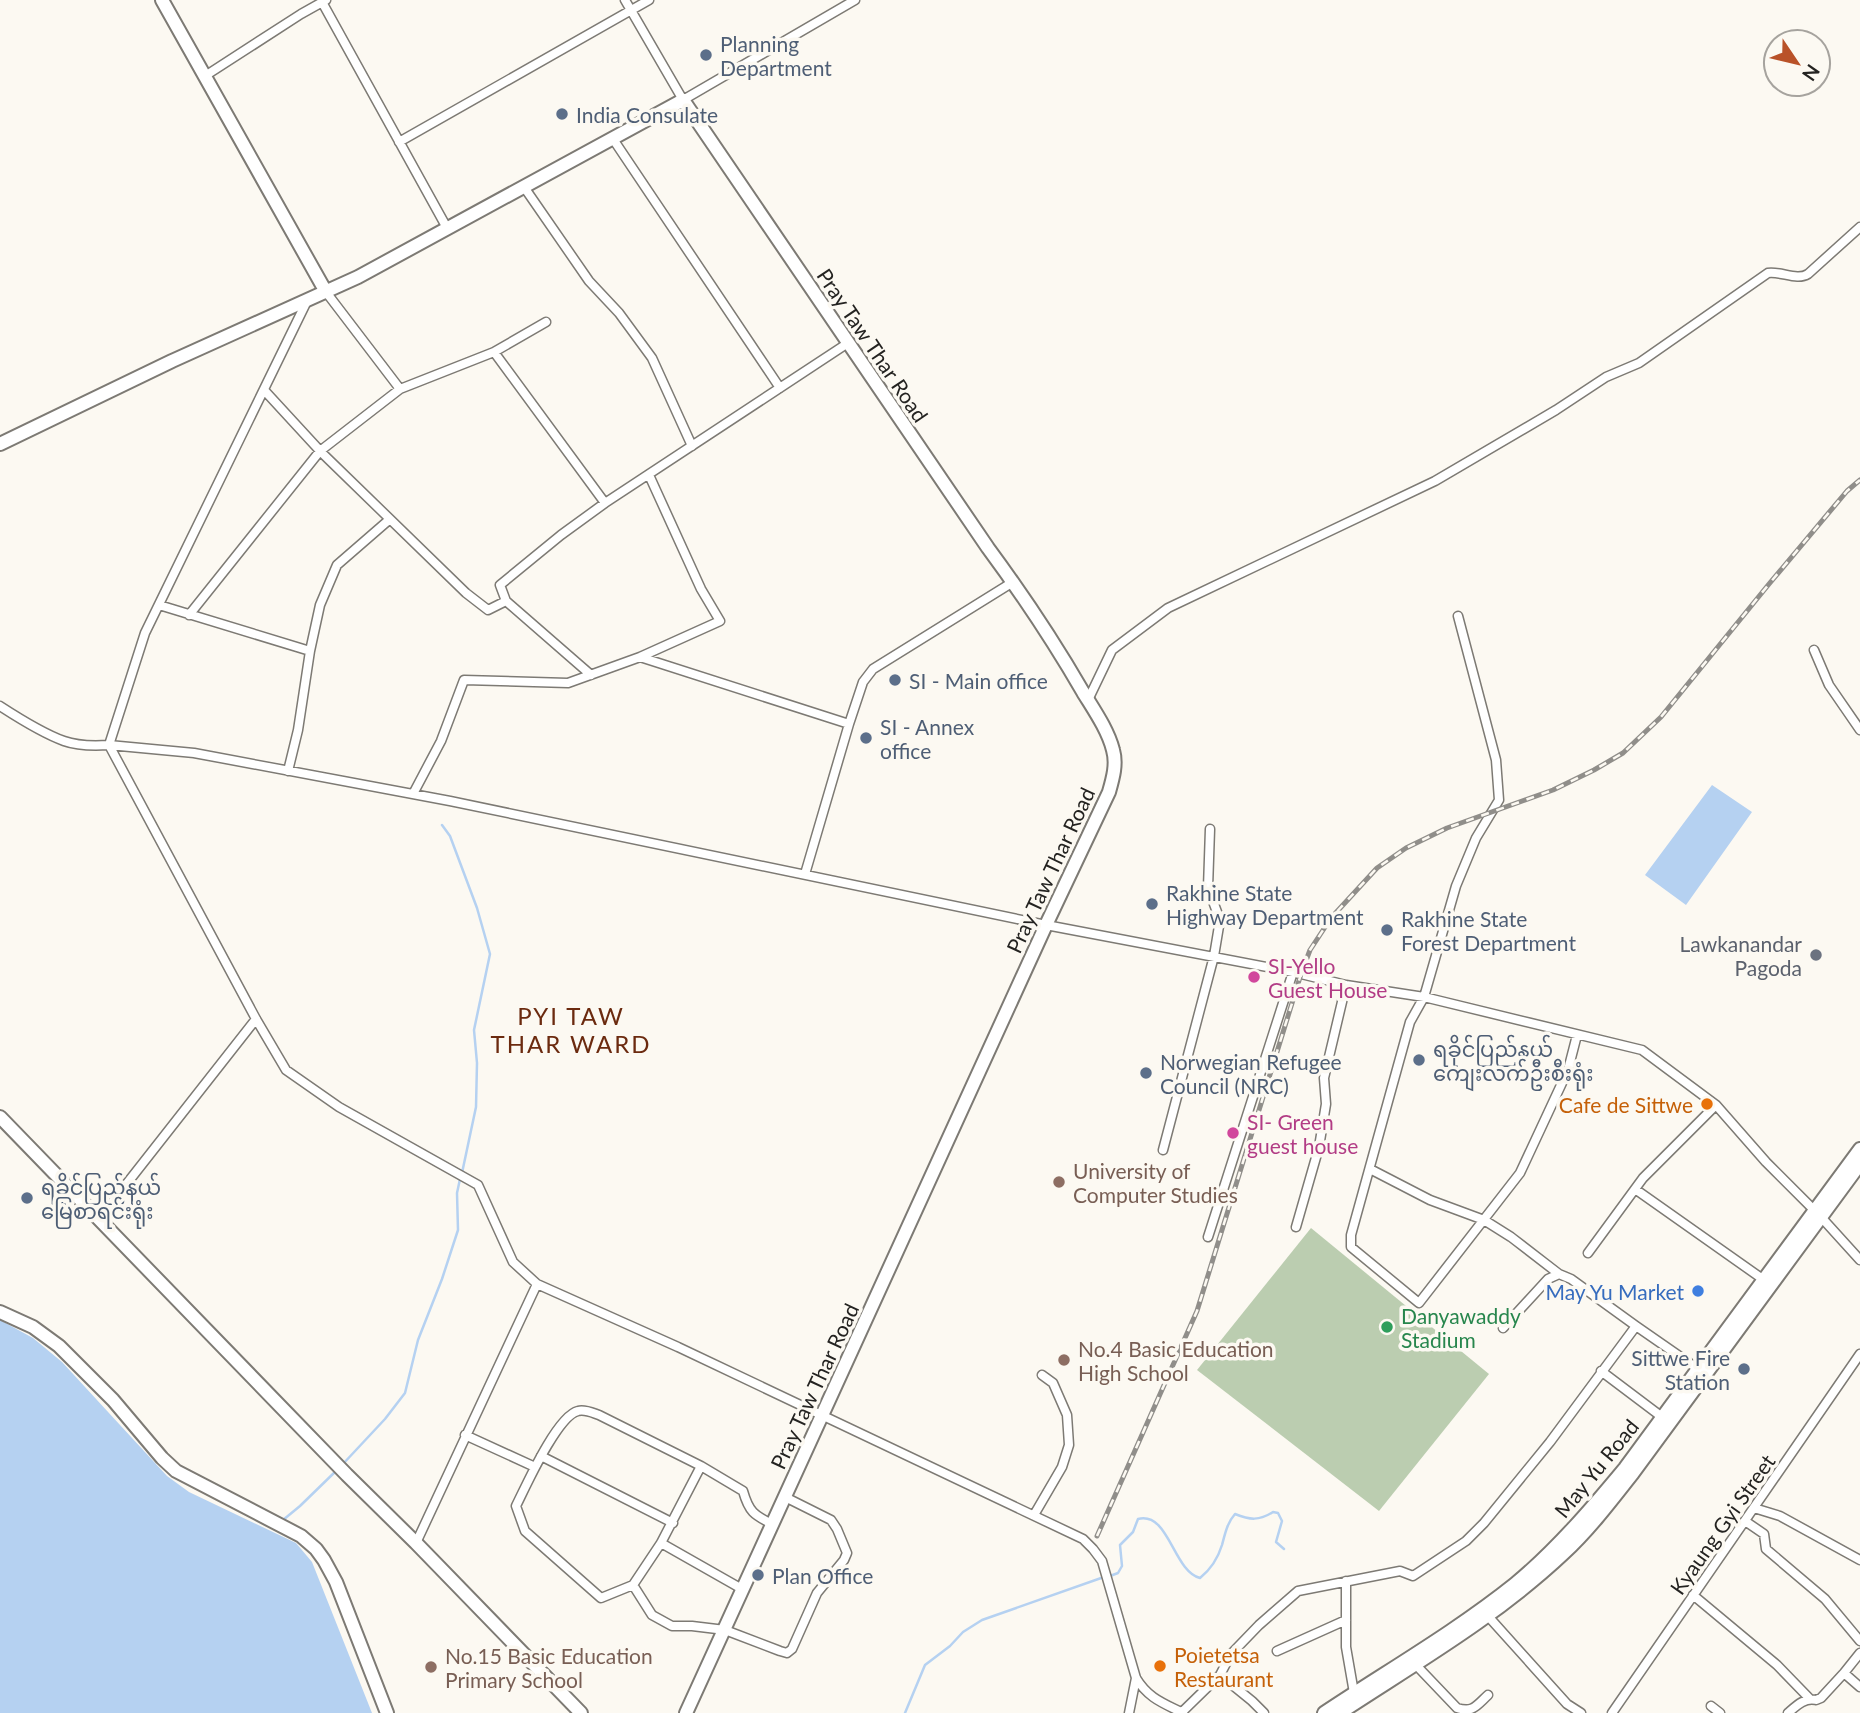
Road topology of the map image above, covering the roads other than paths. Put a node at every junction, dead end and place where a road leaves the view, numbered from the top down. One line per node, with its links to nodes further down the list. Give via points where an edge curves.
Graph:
1 (162, 0): 7 (street)
2 (625, 0): 6 (street)
3 (649, 0): 6 (street)
4 (855, 0): 8 (street)
5 (324, 1): 7 (street); 10 (street)
6 (630, 10): 8 (street); 10 (street)
7 (205, 76): 14 (street)
8 (683, 100): 9 (street); 17 (street, Pray Taw Thar Road)
9 (612, 139): 11 (street); 19 (street)
10 (399, 142): 13 (street)
11 (524, 187): 13 (street); 23 (street, via 589,281 620,313 652,358)
12 (1860, 227): 37 (street, via 1803,277 1768,273 1639,363 1606,377 1435,481 1168,608 1112,650)
13 (447, 229): 14 (street)
14 (326, 292): 15 (street); 20 (street)
15 (307, 301): 21 (street); 22 (street)
16 (547, 321): 18 (street)
17 (848, 343): 19 (street); 28 (street, Pray Taw Thar Road)
18 (494, 352): 20 (street); 26 (street)
19 (780, 388): 23 (street)
20 (400, 389): 24 (street)
21 (264, 390): 24 (street); 30 (street)
22 (0, 443)
23 (692, 446): 25 (street)
24 (320, 451): 27 (street); 31 (street)
25 (649, 475): 26 (street); 35 (street, via 720,621)
26 (605, 503): 29 (street, via 500,585)
27 (390, 519): 29 (street, via 488,610); 34 (street, via 337,565 320,604)
28 (1013, 582): 37 (street, Pray Taw Thar Road); 39 (street, via 873,669 863,682)
29 (506, 601): 36 (street)
30 (159, 606): 31 (street); 41 (street, via 145,633)
31 (189, 615): 34 (street)
32 (1458, 616): 50 (street, via 1496,760 1499,800 1476,838 1456,886)
33 (1814, 650): 40 (street, via 1829,685)
34 (310, 651): 42 (street)
35 (640, 657): 36 (street); 39 (street)
36 (591, 675): 43 (street, via 568,683 464,680 442,741)
37 (1088, 700): 46 (street, Pray Taw Thar Road, via 1114,752 1113,780)
38 (0, 706): 41 (street, via 65,741)
39 (849, 723): 45 (street)
40 (1860, 730)
41 (109, 745): 42 (street, via 194,753); 51 (street)
42 (288, 771): 43 (street)
43 (413, 794): 45 (street)
44 (1210, 829): 47 (street, via 1208,888 1220,920)
45 (805, 874): 46 (street)
46 (1046, 925): 47 (street); 77 (street, Pray Taw Thar Road)
47 (1214, 956): 48 (street); 56 (street)
48 (1293, 972): 49 (street); 64 (street)
49 (1346, 985): 50 (street); 63 (street, via 1324,1077 1326,1104 1319,1147)
50 (1424, 997): 52 (street); 58 (street, via 1410,1021)
51 (256, 1019): 61 (street); 69 (street, via 286,1070 339,1107 478,1185 513,1262)
52 (1577, 1035): 53 (street, via 1642,1050); 62 (street, via 1568,1070 1520,1173)
53 (1716, 1105): 59 (street); 60 (street)
54 (0, 1116): 61 (street)
55 (1860, 1149): 60 (street, May Yu Road)
56 (1163, 1150)
57 (1860, 1164): 60 (street, May Yu Road)
58 (1370, 1169): 62 (street, via 1430,1200); 62 (street, via 1351,1247 1419,1303)
59 (1635, 1189): 65 (street); 68 (street)
60 (1818, 1214): 66 (street); 68 (street, May Yu Road); 96 (street, May Yu Road, via 1603,1511 1564,1553)
61 (99, 1219): 89 (street)
62 (1484, 1220): 67 (street)
63 (1296, 1227)
64 (1208, 1237)
65 (1588, 1253)
66 (1860, 1260)
67 (1559, 1274): 71 (street); 72 (street, via 1548,1279)
68 (1763, 1280): 74 (street, May Yu Road)
69 (537, 1284): 77 (street); 79 (street)
70 (0, 1312): 111 (street, via 59,1346 176,1471 300,1536 316,1549 336,1582)
71 (1636, 1326): 74 (street); 75 (street)
72 (1503, 1328)
73 (1860, 1354): 84 (street, Kyaung Gyi Street)
74 (1698, 1369): 78 (street, May Yu Road)
75 (1601, 1371): 78 (street); 92 (street, via 1550,1442 1465,1541 1413,1576 1400,1571)
76 (1042, 1375): 85 (street, via 1053,1383 1066,1415 1069,1445 1062,1467)
77 (822, 1415): 83 (street, Pray Taw Thar Road); 85 (street)
78 (1662, 1417): 107 (street, May Yu Road, via 1595,1504 1515,1584)
79 (465, 1435): 82 (street); 89 (street)
80 (541, 1456): 81 (street, via 565,1420 584,1410); 82 (street); 87 (street)
81 (701, 1466): 87 (street); 88 (street, via 743,1492 757,1517)
82 (535, 1467): 93 (street, via 516,1506 525,1531 601,1598)
83 (785, 1497): 88 (street, Pray Taw Thar Road); 98 (street, via 831,1520 847,1553 844,1560 817,1593 787,1653)
84 (1754, 1508): 86 (street, Kyaung Gyi Street); 91 (street, via 1780,1516)
85 (1034, 1515): 105 (street, via 1083,1539 1099,1555)
86 (1745, 1521): 95 (street, Kyaung Gyi Street); 99 (street, via 1764,1534 1766,1549 1825,1599)
87 (673, 1523): 90 (street)
88 (772, 1524): 94 (street, Pray Taw Thar Road)
89 (416, 1543): 112 (street)
90 (661, 1543): 93 (street); 94 (street)
91 (1860, 1558)
92 (1346, 1581): 97 (street); 104 (street, via 1298,1591 1231,1654)
93 (633, 1585): 98 (street, via 652,1615 672,1626)
94 (742, 1589): 98 (street, Pray Taw Thar Road)
95 (1693, 1595): 109 (street); 120 (street, Kyaung Gyi Street)
96 (1487, 1615): 102 (street, May Yu Road); 119 (street, via 1567,1704)
97 (1346, 1620): 100 (street); 107 (street)
98 (725, 1630): 113 (street, Pray Taw Thar Road)
99 (1860, 1641)
100 (1277, 1651)
101 (1860, 1653): 103 (street)
102 (1415, 1664): 108 (street, via 1457,1708 1472,1710); 118 (street, May Yu Road)
103 (1844, 1673): 106 (street); 109 (street, via 1821,1698)
104 (1220, 1675): 115 (street); 116 (street)
105 (1136, 1678): 114 (street); 115 (street, via 1152,1697)
106 (1860, 1687)
107 (1354, 1693): 117 (street, May Yu Road)
108 (1488, 1695)
109 (1810, 1698): 122 (street)
110 (1711, 1706): 121 (street)
111 (387, 1713)
112 (581, 1713)
113 (686, 1713)
114 (1129, 1713)
115 (1183, 1713)
116 (1264, 1713)
117 (1324, 1713)
118 (1340, 1713)
119 (1581, 1713)
120 (1612, 1713)
121 (1720, 1713)
122 (1788, 1713)

